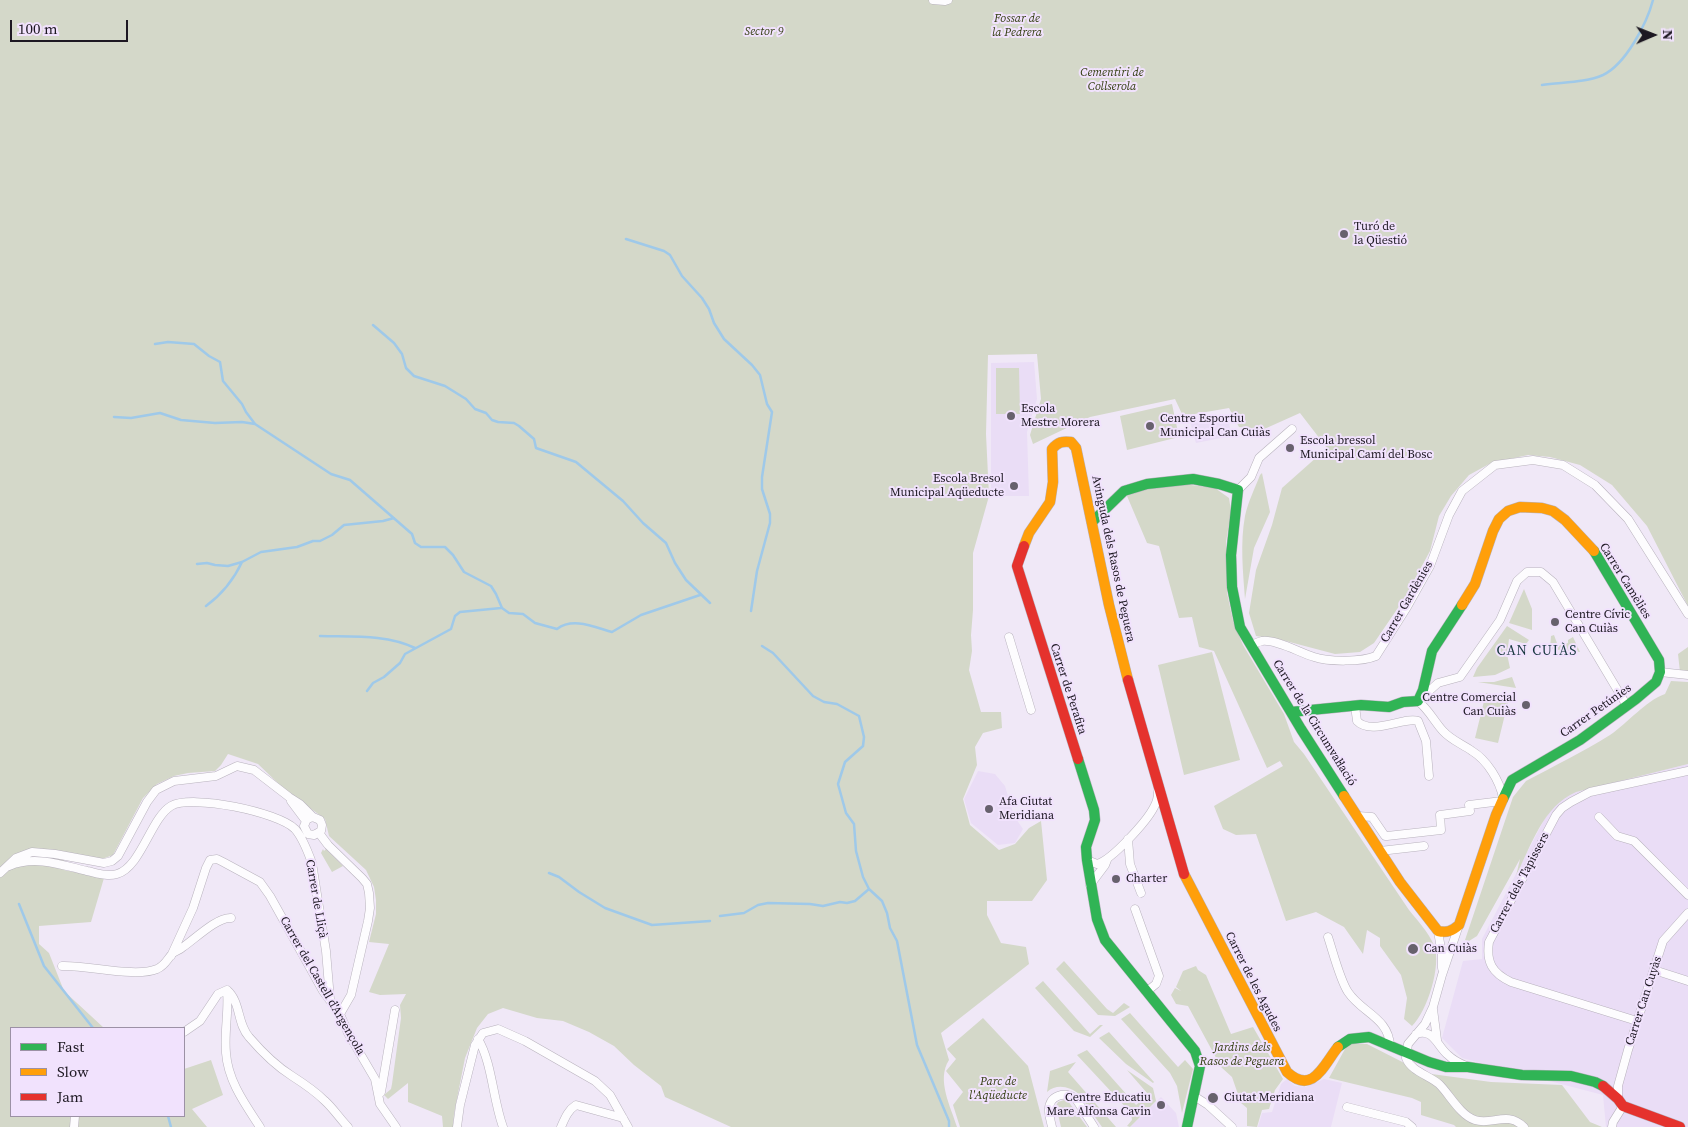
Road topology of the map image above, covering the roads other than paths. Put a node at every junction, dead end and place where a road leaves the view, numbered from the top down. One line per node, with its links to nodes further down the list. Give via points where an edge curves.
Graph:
1 (933, 0): 2 (street)
2 (948, 0)
3 (1292, 429): 4 (street, via 1259,458 1251,477)
4 (1238, 490): 5 (street, via 1193,479 1133,487); 9 (street, Carrer de la Circumval·lació, via 1231,555 1232,587 1240,627)
5 (1092, 522): 6 (street, Avinguda dels Rasos de Peguera, via 1076,448 1065,440 1052,449 1053,491 1050,502); 19 (street, Avinguda dels Rasos de Peguera, via 1123,664)
6 (1033, 527): 31 (street, Carrer de Perafita, via 1017,566 1094,810 1095,820 1086,847)
7 (1688, 614): 9 (street, Carrer Gardènies, via 1628,519 1595,485 1563,465 1533,460 1495,465 1462,491 1449,515 1430,566 1376,656 1334,660 1263,641)
8 (1009, 637): 15 (street)
9 (1250, 645): 16 (street, Carrer de la Circumval·lació)
10 (1660, 672): 11 (street); 12 (street, Carrer Camèlies, via 1658,660 1595,552 1553,511 1520,507 1499,519 1475,584 1432,651); 14 (street, Carrer Petúnies, via 1656,682)
11 (1688, 675)
12 (1418, 702): 13 (street, via 1403,702 1389,707); 14 (street, via 1438,683 1460,677 1500,620 1517,582 1527,572 1534,571 1541,572 1553,582); 20 (street, via 1446,734 1480,757 1499,783)
13 (1355, 706): 16 (street); 18 (street, via 1357,721 1361,724 1387,726 1418,721 1426,741)
14 (1627, 706): 20 (street, Carrer Petúnies, via 1580,740 1512,780)
15 (1031, 710)
16 (1291, 712): 23 (street, Carrer de la Circumval·lació)
17 (1688, 771): 55 (street, Carrer dels Tapissers, via 1590,792 1562,808 1489,942 1489,960 1499,976)
18 (1429, 776)
19 (1159, 785): 21 (street, Avinguda dels Rasos de Peguera); 22 (street, via 1158,800)
20 (1502, 800): 23 (street, via 1469,805 1470,811 1440,815 1441,830 1385,836 1372,817); 41 (street)
21 (1165, 812): 22 (street); 60 (street, Carrer de les Agudes, via 1184,874 1287,1072 1300,1080 1320,1075 1338,1046 1352,1037 1366,1036)
22 (1149, 815): 28 (street)
23 (1358, 816): 30 (street, Carrer de la Circumval·lació)
24 (1599, 817): 37 (street, via 1617,836 1634,841)
25 (307, 821): 26 (street); 27 (street, via 306,832 311,835); 27 (street, via 318,818 322,822); 33 (street, via 289,797 254,770 237,766 216,776 174,781 156,790 112,861 104,863 32,852 16,858)
26 (295, 829): 33 (street, via 249,810 190,802 171,806 164,813 123,872 109,875 46,862 19,862); 51 (street, Carrer de Lliçà, via 312,863)
27 (319, 833): 54 (street, via 367,884 369,893 368,922 350,995)
28 (1128, 839): 32 (street); 36 (street, via 1130,864)
29 (1424, 846): 30 (street)
30 (1380, 851): 42 (street, Carrer de la Circumval·lació, via 1407,894)
31 (1087, 860): 32 (street, via 1097,864); 35 (street)
32 (1108, 860): 35 (street)
33 (9, 866): 34 (street)
34 (0, 873)
35 (1090, 885): 50 (street, via 1105,940)
36 (1141, 893)
37 (1688, 895)
38 (1135, 909): 50 (street, via 1159,976 1156,984)
39 (1688, 913): 46 (street, Carrer Can Cuyàs, via 1663,941)
40 (231, 918): 44 (street, via 226,917)
41 (1459, 925): 42 (street, via 1454,931); 47 (street)
42 (1438, 931): 47 (street)
43 (1328, 936): 60 (street, via 1346,990 1384,1026)
44 (171, 956): 45 (street, via 163,966 146,971); 51 (street, Carrer del Castell d'Argençola, via 195,904 206,868 210,860 217,859 260,882)
45 (62, 966)
46 (1654, 970): 48 (street); 55 (street, Carrer Can Cuyàs)
47 (1442, 975): 52 (street)
48 (1688, 980)
49 (227, 990): 56 (street, via 218,994 200,1021); 69 (street, via 228,1064 238,1092); 70 (street, via 233,995 241,1024 253,1042 327,1102)
50 (1146, 992): 63 (street, via 1195,1051 1200,1066)
51 (330, 999): 54 (street, Carrer del Castell d'Argençola)
52 (1433, 1008): 57 (street); 59 (street)
53 (394, 1010): 65 (street)
54 (340, 1014): 65 (street, Carrer del Castell d'Argençola, via 375,1079)
55 (1637, 1021): 64 (street, Carrer Can Cuyàs, via 1618,1086)
56 (185, 1031)
57 (1416, 1034): 59 (street, Carrer de les Agudes, via 1427,1033); 61 (street)
58 (478, 1039): 67 (street, via 484,1033 498,1029 525,1041 596,1081 610,1095); 72 (street, via 458,1115); 73 (street, via 486,1056)
59 (1438, 1042): 62 (street, Carrer de les Agudes, via 1449,1057)
60 (1390, 1046): 61 (street, Carrer de les Agudes)
61 (1405, 1053): 62 (street, Carrer de les Agudes, via 1438,1065); 80 (street, via 1411,1066 1438,1084 1472,1118 1481,1121 1510,1119)
62 (1468, 1067): 64 (street, Carrer de les Agudes, via 1522,1076 1571,1076 1603,1086)
63 (1194, 1096): 77 (street); 78 (street)
64 (1621, 1102): 81 (street); 82 (street, Carrer de les Agudes)
65 (380, 1104): 71 (street, Carrer del Castell d'Argençola)
66 (1347, 1108): 79 (street, via 1406,1122)
67 (622, 1118): 68 (street, via 576,1105 570,1108); 74 (street)
68 (562, 1126)
69 (260, 1127)
70 (348, 1127)
71 (396, 1127)
72 (458, 1127)
73 (503, 1127)
74 (628, 1127)
75 (1052, 1127): 76 (street, via 1050,1104 1056,1097 1064,1095 1076,1099)
76 (1094, 1127)
77 (1187, 1127)
78 (1232, 1127)
79 (1412, 1127)
80 (1524, 1127)
81 (1612, 1127)
82 (1680, 1127)

